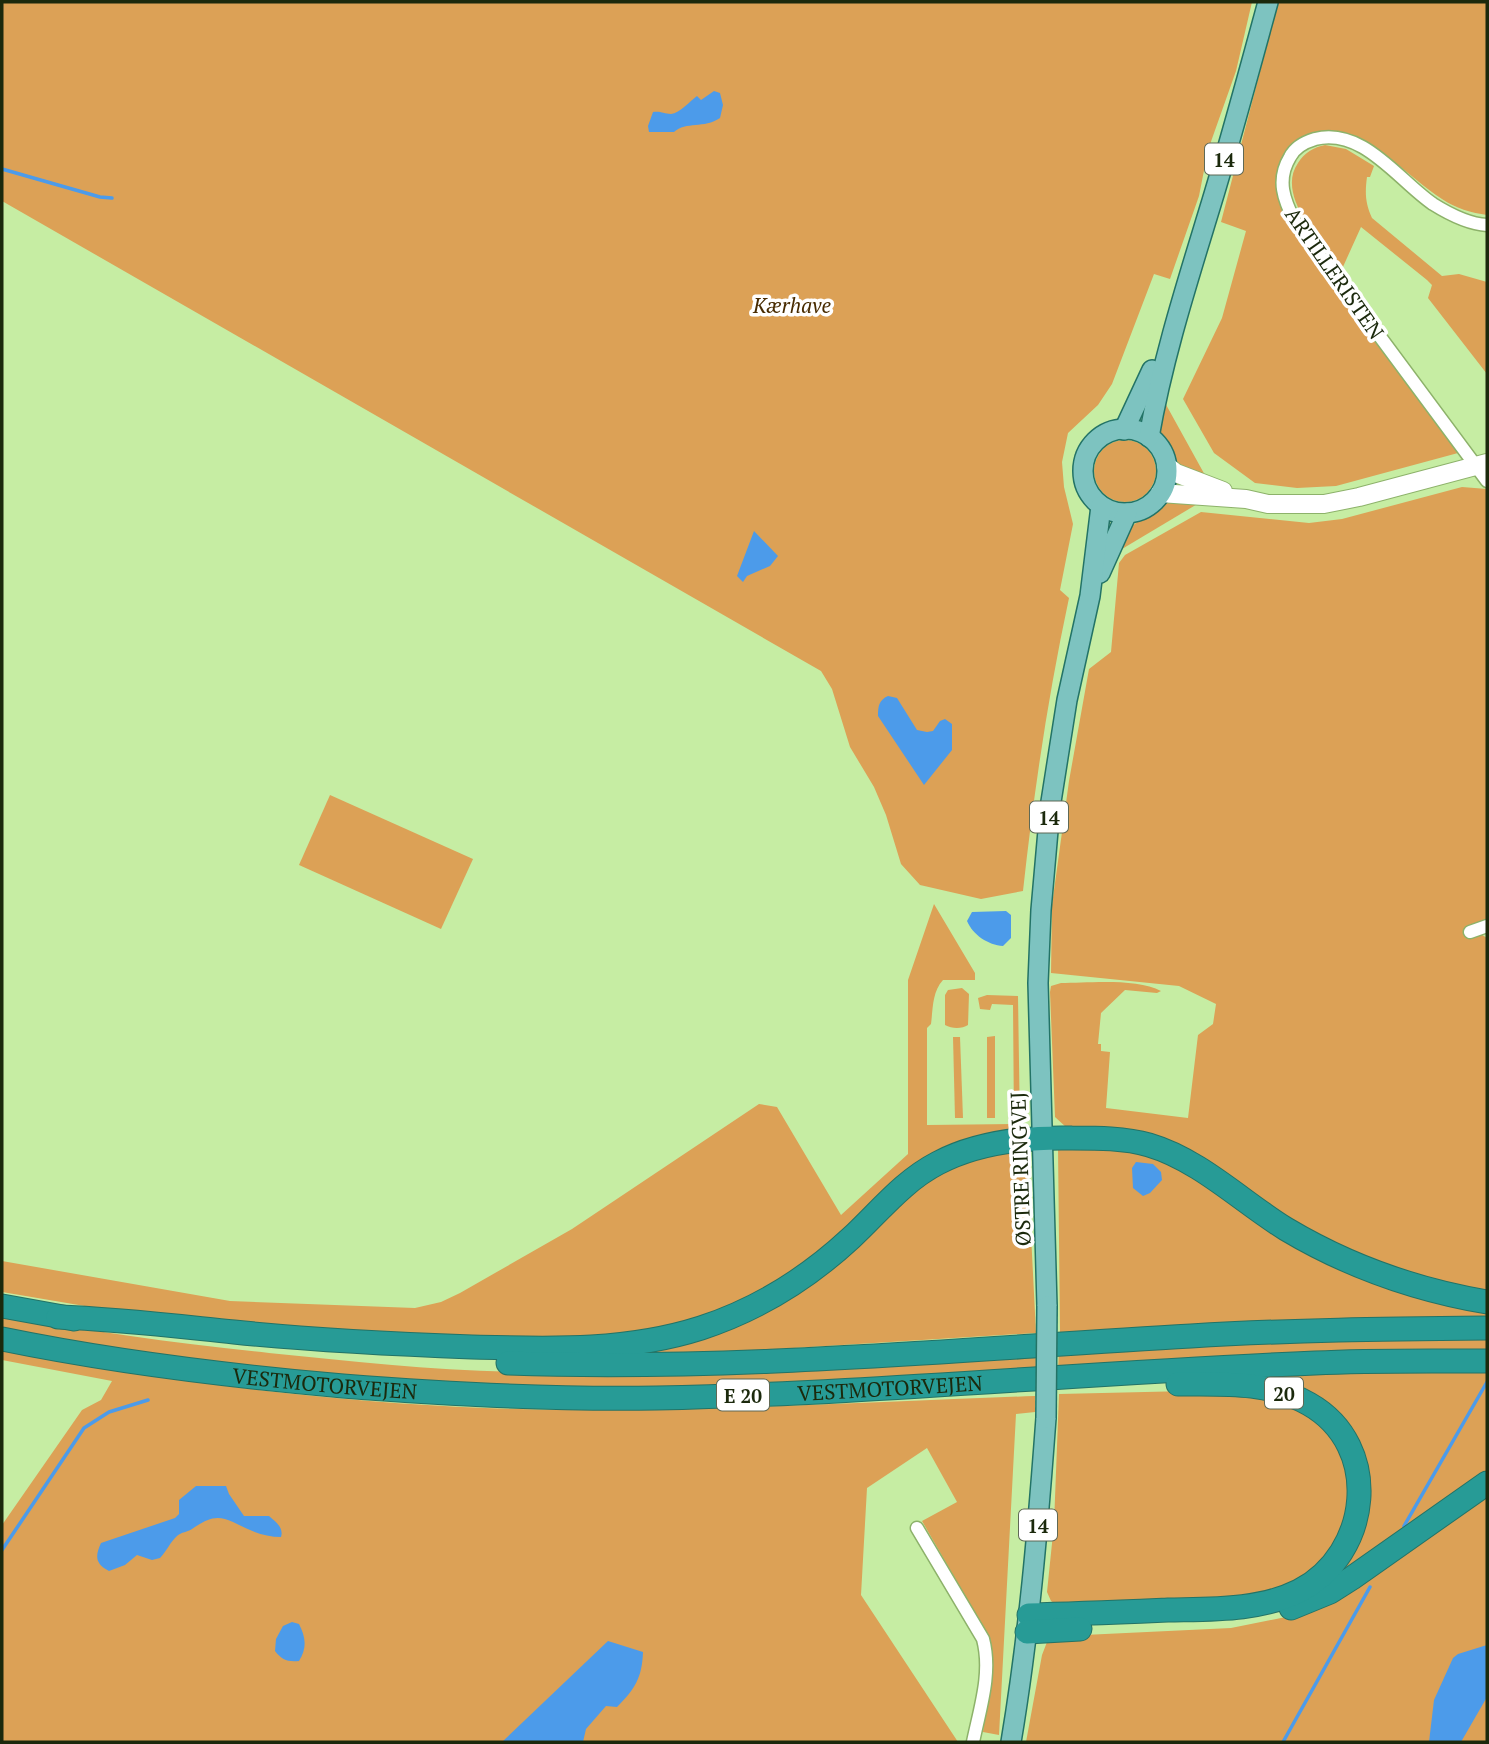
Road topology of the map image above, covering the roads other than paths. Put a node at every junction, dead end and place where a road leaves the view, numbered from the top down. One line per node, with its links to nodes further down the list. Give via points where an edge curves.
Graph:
1 (1268, 2): 3 (main road, 14)
2 (1487, 225): 7 (street, ARTILLERISTEN, via 1454,217 1369,150 1340,138 1306,142 1292,153 1284,168 1284,200 1295,222)
3 (1176, 315): 4 (main road, 14); 5 (main road, 14)
4 (1124, 430): 5 (main road); 11 (main road, via 1097,441 1086,457 1084,480)
5 (1149, 437): 6 (main road)
6 (1166, 465): 9 (main road); 10 (street)
7 (1482, 465): 8 (street, ARTILLERISTEN); 10 (street, via 1324,503 1268,504)
8 (1487, 481)
9 (1160, 493): 10 (street); 12 (main road, via 1145,508)
10 (1246, 499)
11 (1101, 506): 12 (main road); 13 (main road, ØSTRE RINGVEJ / 14)
12 (1127, 513): 13 (main road, ØSTRE RINGVEJ / 14)
13 (1090, 596): 16 (main road, ØSTRE RINGVEJ / 14, via 1050,808 1038,965)
14 (1487, 926): 15 (street)
15 (1469, 932)
16 (1042, 1138): 17 (highway, via 1110,1139 1147,1145 1195,1166 1287,1229 1349,1262 1427,1290); 19 (highway, E 20, via 983,1146 937,1163 896,1193 825,1260 780,1292 717,1322 647,1342 579,1348 417,1345); 26 (main road, ØSTRE RINGVEJ / 14, bridge, via 1046,1418)
17 (1487, 1302)
18 (2, 1306): 19 (highway, VESTMOTORVEJEN / E 20)
19 (58, 1317): 20 (highway, VESTMOTORVEJEN / E 20, via 281,1348 443,1361 576,1365 730,1364 1194,1336)
20 (1487, 1328)
21 (2, 1339): 23 (highway, VESTMOTORVEJEN / E 20, via 169,1367 422,1392 654,1398)
22 (1487, 1361): 23 (highway, VESTMOTORVEJEN / E 20, via 1320,1362)
23 (913, 1386): 26 (highway, 20, via 1262,1387 1311,1405 1333,1424 1349,1448 1360,1500 1351,1536 1334,1564 1298,1591 1229,1608)
24 (1487, 1483): 26 (highway, via 1330,1592 1291,1608 1248,1618)
25 (917, 1528): 27 (street, via 983,1639 987,1674)
26 (1028, 1624): 28 (main road, ØSTRE RINGVEJ / 14)
27 (973, 1742)
28 (1011, 1742)

